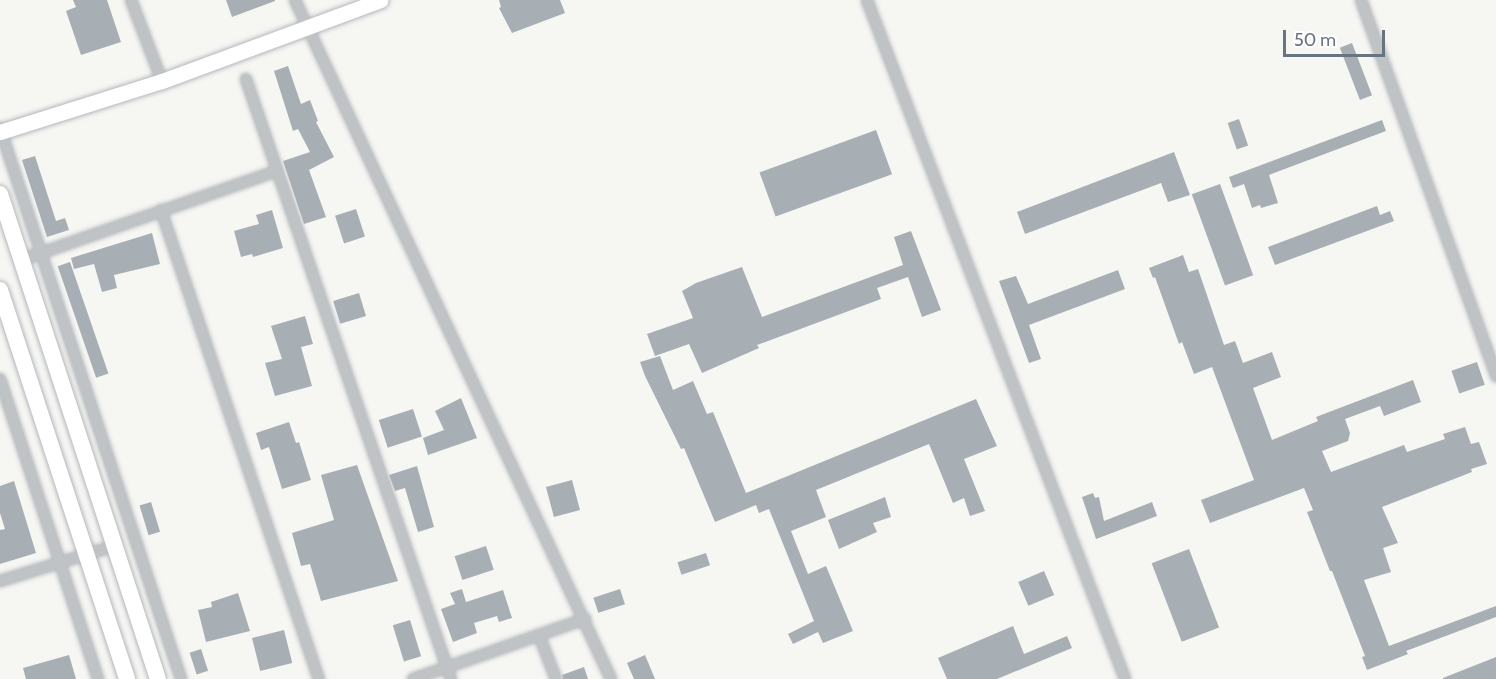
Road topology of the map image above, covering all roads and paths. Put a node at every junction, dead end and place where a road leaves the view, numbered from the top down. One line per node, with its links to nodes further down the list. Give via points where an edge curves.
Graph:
1 (131, 0): 8 (street)
2 (295, 0): 6 (street)
3 (381, 0): 6 (street)
4 (867, 0): 34 (street)
5 (1361, 0): 16 (street)
6 (310, 27): 8 (street); 22 (street)
7 (246, 79): 10 (street)
8 (162, 81): 9 (street)
9 (0, 131): 13 (street)
10 (277, 171): 12 (street); 24 (street)
11 (0, 195): 14 (main road)
12 (160, 210): 13 (street); 29 (street)
13 (40, 253): 14 (street); 28 (street)
14 (21, 260): 18 (main road)
15 (0, 290): 19 (main road)
16 (1496, 376)
17 (0, 379): 20 (street)
18 (114, 546): 19 (street); 27 (main road)
19 (86, 553): 20 (street); 26 (main road)
20 (60, 561): 21 (street); 25 (street)
21 (0, 581)
22 (585, 619): 23 (street); 33 (street)
23 (540, 635): 24 (street); 32 (street)
24 (447, 667): 30 (street); 31 (street)
25 (98, 679)
26 (127, 679)
27 (158, 679)
28 (182, 679)
29 (319, 679)
30 (413, 679)
31 (451, 679)
32 (556, 679)
33 (612, 679)
34 (1125, 679)

